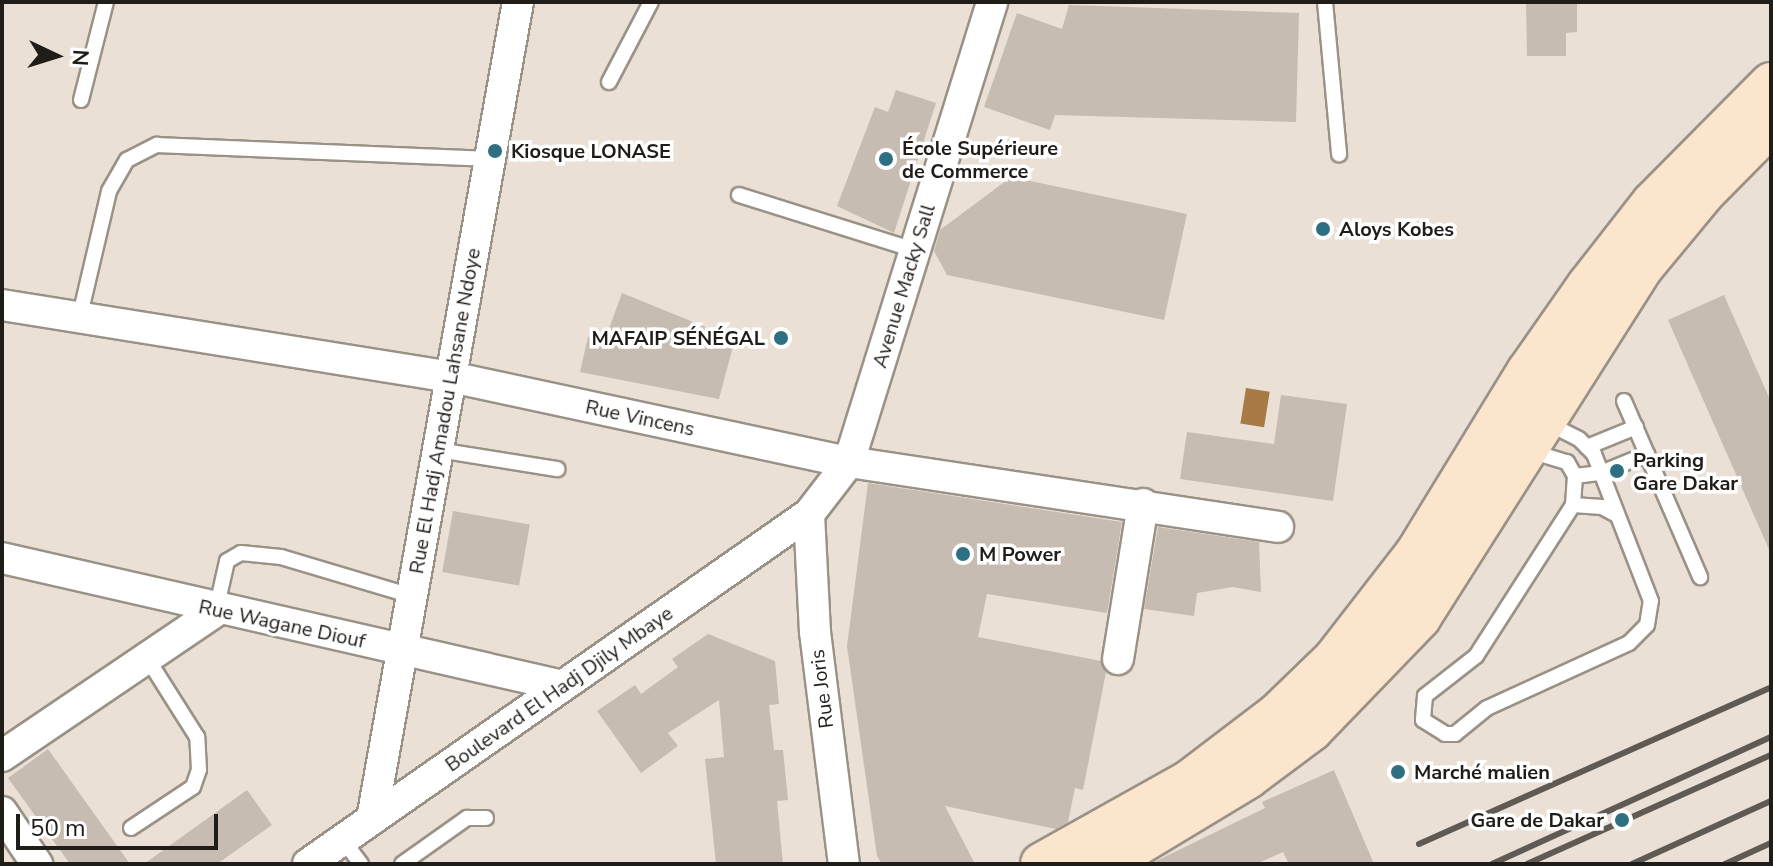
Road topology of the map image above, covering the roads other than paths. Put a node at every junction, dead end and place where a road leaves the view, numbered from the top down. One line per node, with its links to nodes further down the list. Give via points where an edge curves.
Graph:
1 (106, 2): 8 (lane)
2 (518, 2): 11 (street, Rue El Hadj Amadou Lahsane Ndoye)
3 (651, 2): 6 (lane)
4 (992, 2): 13 (street, Avenue Macky Sall)
5 (1325, 2): 10 (lane)
6 (609, 82)
7 (1771, 84): 51 (street, via 1653,203 1589,285 1528,372 1417,553 1334,660 1277,715 1189,782)
8 (81, 100)
9 (1771, 124): 19 (street, via 1703,193 1641,268)
10 (1339, 154)
11 (490, 159): 15 (lane, via 157,145 127,160 109,191); 16 (street, Rue El Hadj Amadou Lahsane Ndoye)
12 (739, 195): 13 (lane)
13 (915, 250): 23 (street, Avenue Macky Sall)
14 (2, 305): 15 (street, Rue Vincens)
15 (80, 315): 16 (street, Rue Vincens)
16 (451, 377): 21 (street, Rue El Hadj Amadou Lahsane Ndoye); 23 (street, Rue Vincens)
17 (1624, 401): 18 (lane)
18 (1636, 427): 20 (lane); 22 (lane)
19 (1535, 436): 20 (lane); 26 (lane); 52 (street, via 1419,618 1321,719 1248,777)
20 (1587, 447): 25 (lane)
21 (438, 450): 24 (lane); 34 (street, Rue El Hadj Amadou Lahsane Ndoye)
22 (1647, 454): 25 (lane); 33 (lane)
23 (849, 462): 27 (street, Rue Vincens); 29 (street, Avenue Macky Sall)
24 (557, 469)
25 (1601, 473): 26 (lane); 30 (lane)
26 (1575, 476): 28 (lane)
27 (1143, 504): 31 (street, Rue Vincens); 37 (street)
28 (1573, 505): 30 (lane, via 1602,507); 30 (lane, via 1476,656 1425,696 1423,720 1431,729 1455,734 1487,708 1642,632 1651,601)
29 (809, 514): 39 (street, Boulevard El Hadj Djily Mbaye); 50 (street, Rue Joris, via 815,632)
30 (1617, 515)
31 (1278, 527)
32 (2, 558): 35 (street, Rue Wagane Diouf)
33 (1700, 577)
34 (412, 596): 35 (lane, via 281,557 241,553 227,561); 36 (street, Rue El Hadj Amadou Lahsane Ndoye)
35 (216, 611): 36 (street, Rue Wagane Diouf); 38 (street)
36 (402, 651): 39 (street, Rue Wagane Diouf); 43 (street, Rue El Hadj Amadou Lahsane Ndoye)
37 (1118, 659)
38 (149, 661): 40 (street); 44 (lane, via 197,737 199,770 193,787)
39 (563, 686): 43 (street, Boulevard El Hadj Djily Mbaye)
40 (2, 756)
41 (2, 812): 46 (street)
42 (486, 818): 49 (lane, via 467,818)
43 (372, 819): 45 (street, Boulevard El Hadj Djily Mbaye)
44 (131, 828)
45 (343, 840): 47 (street, Boulevard El Hadj Djily Mbaye); 48 (lane)
46 (37, 864)
47 (308, 864)
48 (361, 864)
49 (402, 864)
50 (844, 864)
51 (1042, 864)
52 (1104, 864)

